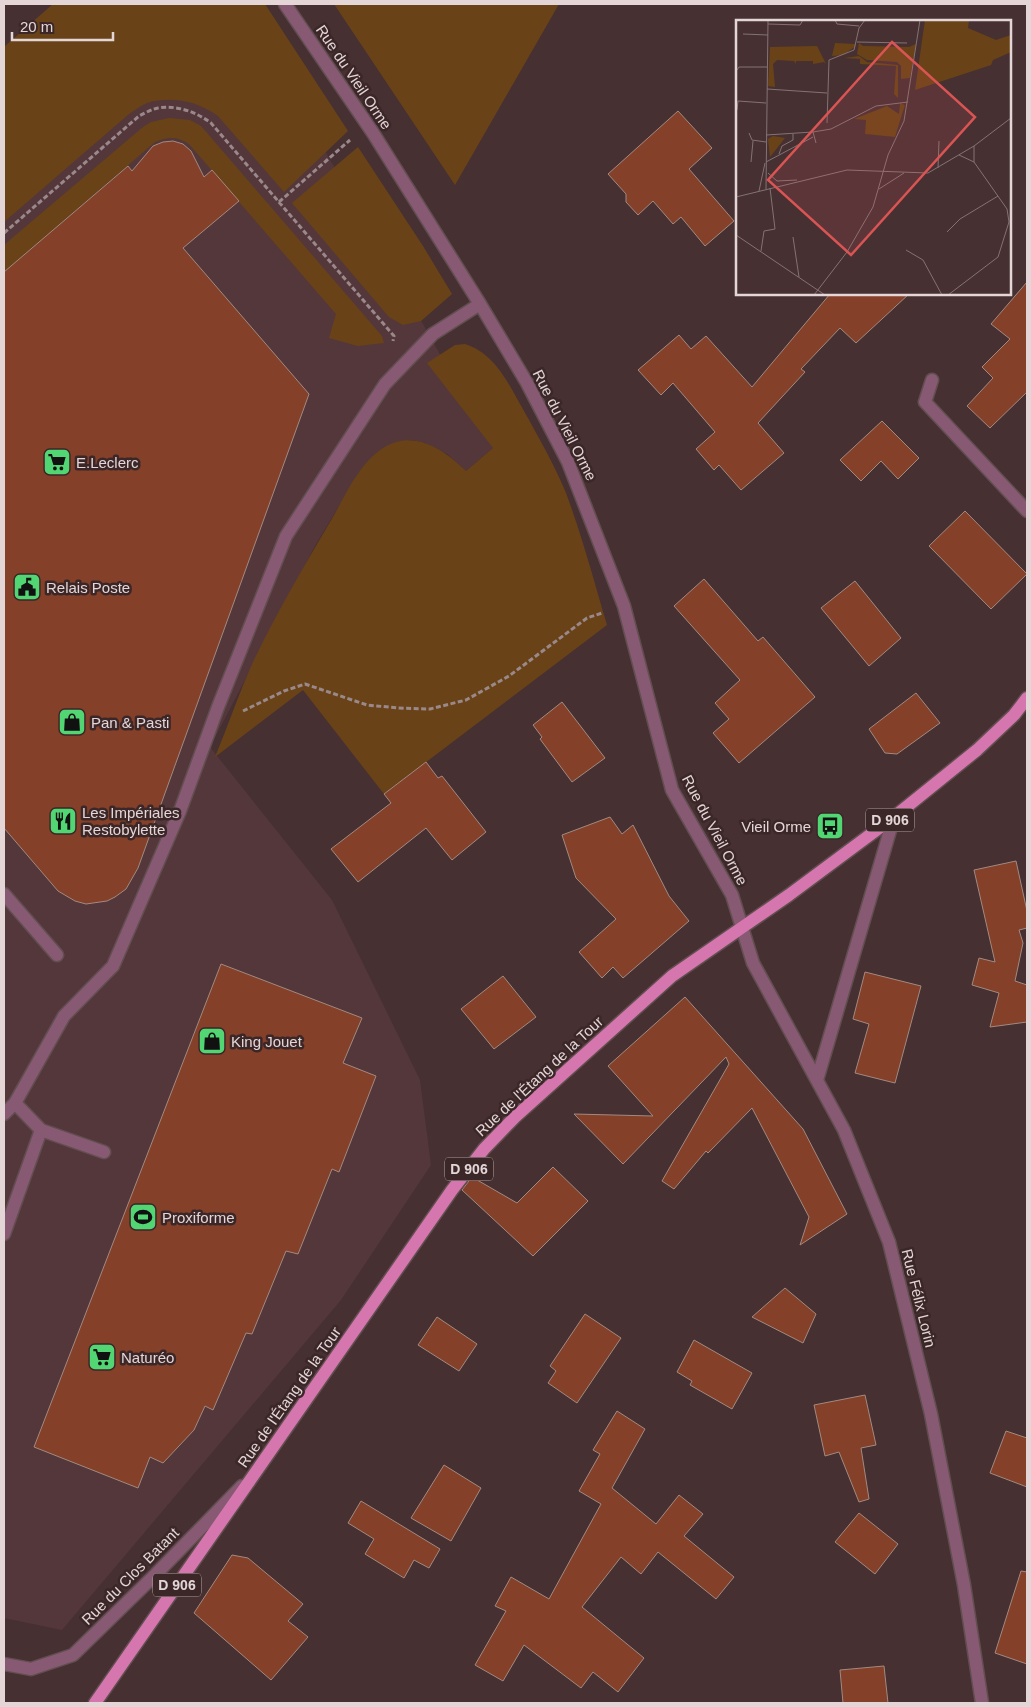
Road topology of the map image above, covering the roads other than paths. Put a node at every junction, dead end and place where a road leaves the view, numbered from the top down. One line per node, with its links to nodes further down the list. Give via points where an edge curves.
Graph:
1 (285, 4): 2 (street, Rue du Vieil Orme, via 370,128)
2 (480, 304): 8 (street, Rue du Vieil Orme, via 568,462 624,606 672,790 732,895); 11 (street, via 433,334 385,384 286,536 180,811 113,966 64,1016)
3 (932, 380): 4 (street, via 926,402)
4 (1027, 511)
5 (1027, 698): 6 (main road, Rue de l'Étang de la Tour / D 906, via 977,750)
6 (894, 817): 8 (main road, Rue de l'Étang de la Tour / D 906); 10 (street)
7 (4, 894): 9 (street)
8 (742, 927): 10 (street, Rue Félix Lorin, via 753,963); 16 (main road, Rue de l'Étang de la Tour / D 906, via 672,976 515,1117 484,1149 452,1190)
9 (57, 954)
10 (817, 1080): 19 (street, Rue Félix Lorin, via 844,1130 889,1242 931,1414 964,1585)
11 (14, 1103): 12 (street); 13 (street)
12 (4, 1114)
13 (42, 1130): 14 (street); 15 (street)
14 (104, 1152)
15 (4, 1234)
16 (260, 1468): 17 (street, Rue du Clos Batant, via 74,1655 31,1669); 18 (main road, Rue de l'Étang de la Tour / D 906)
17 (4, 1664)
18 (95, 1703)
19 (982, 1703)

